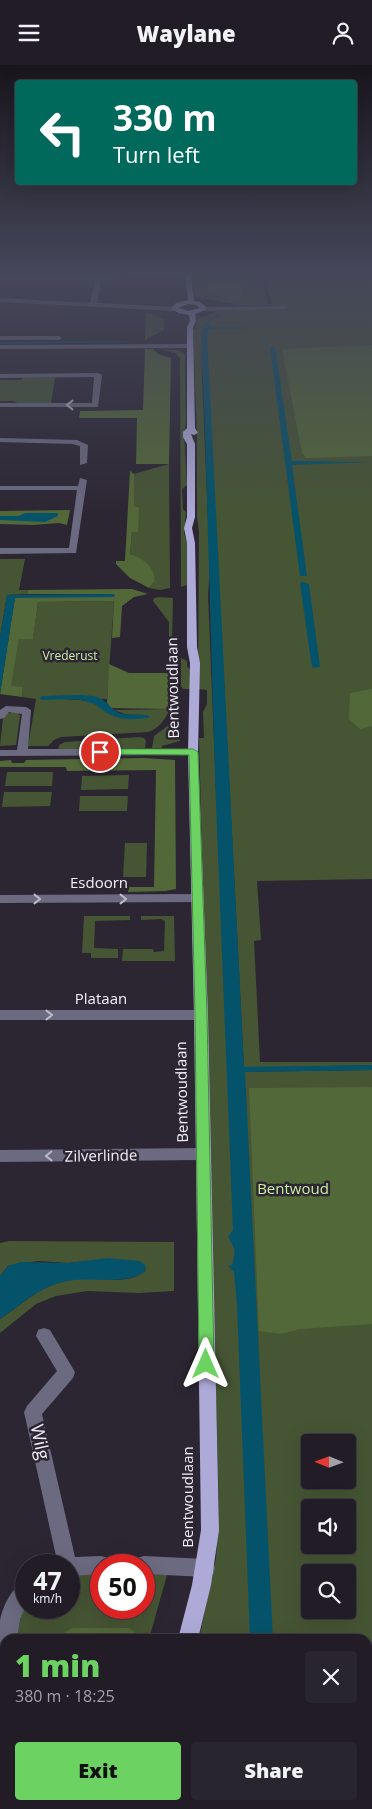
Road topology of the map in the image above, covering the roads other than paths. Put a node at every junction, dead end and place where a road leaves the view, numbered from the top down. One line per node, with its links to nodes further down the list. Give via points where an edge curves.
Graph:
1 (190, 355): 9 (main road, Bentwoudlaan, via 191,428 194,437 191,444 191,517 188,530 195,691)
2 (0, 376): 3 (street, one-way to 3, via 98,375 95,405)
3 (0, 405)
4 (0, 439): 5 (street, via 74,442 84,445)
5 (83, 463)
6 (0, 488): 7 (street, via 82,484 73,551)
7 (0, 551)
8 (0, 716): 11 (street, via 6,709 26,710)
9 (193, 752): 11 (street); 12 (main road, Bentwoudlaan)
10 (0, 753): 11 (street)
11 (22, 753)
12 (198, 898): 13 (street, Esdoorn, one-way to 12); 15 (main road, Bentwoudlaan)
13 (0, 899)
14 (0, 1015): 15 (street, Plataan, one-way to 15)
15 (201, 1015): 16 (main road, Bentwoudlaan)
16 (202, 1154): 17 (street, Zilverlinde, one-way to 17); 21 (main road, Bentwoudlaan, via 210,1530)
17 (0, 1157)
18 (44, 1336): 19 (street, Wilg, via 68,1373 33,1412)
19 (65, 1554)
20 (155, 1566): 21 (street)
21 (206, 1568): 24 (main road, Bentwoudlaan)
22 (15, 1606): 23 (street)
23 (5, 1626)
24 (190, 1634)

